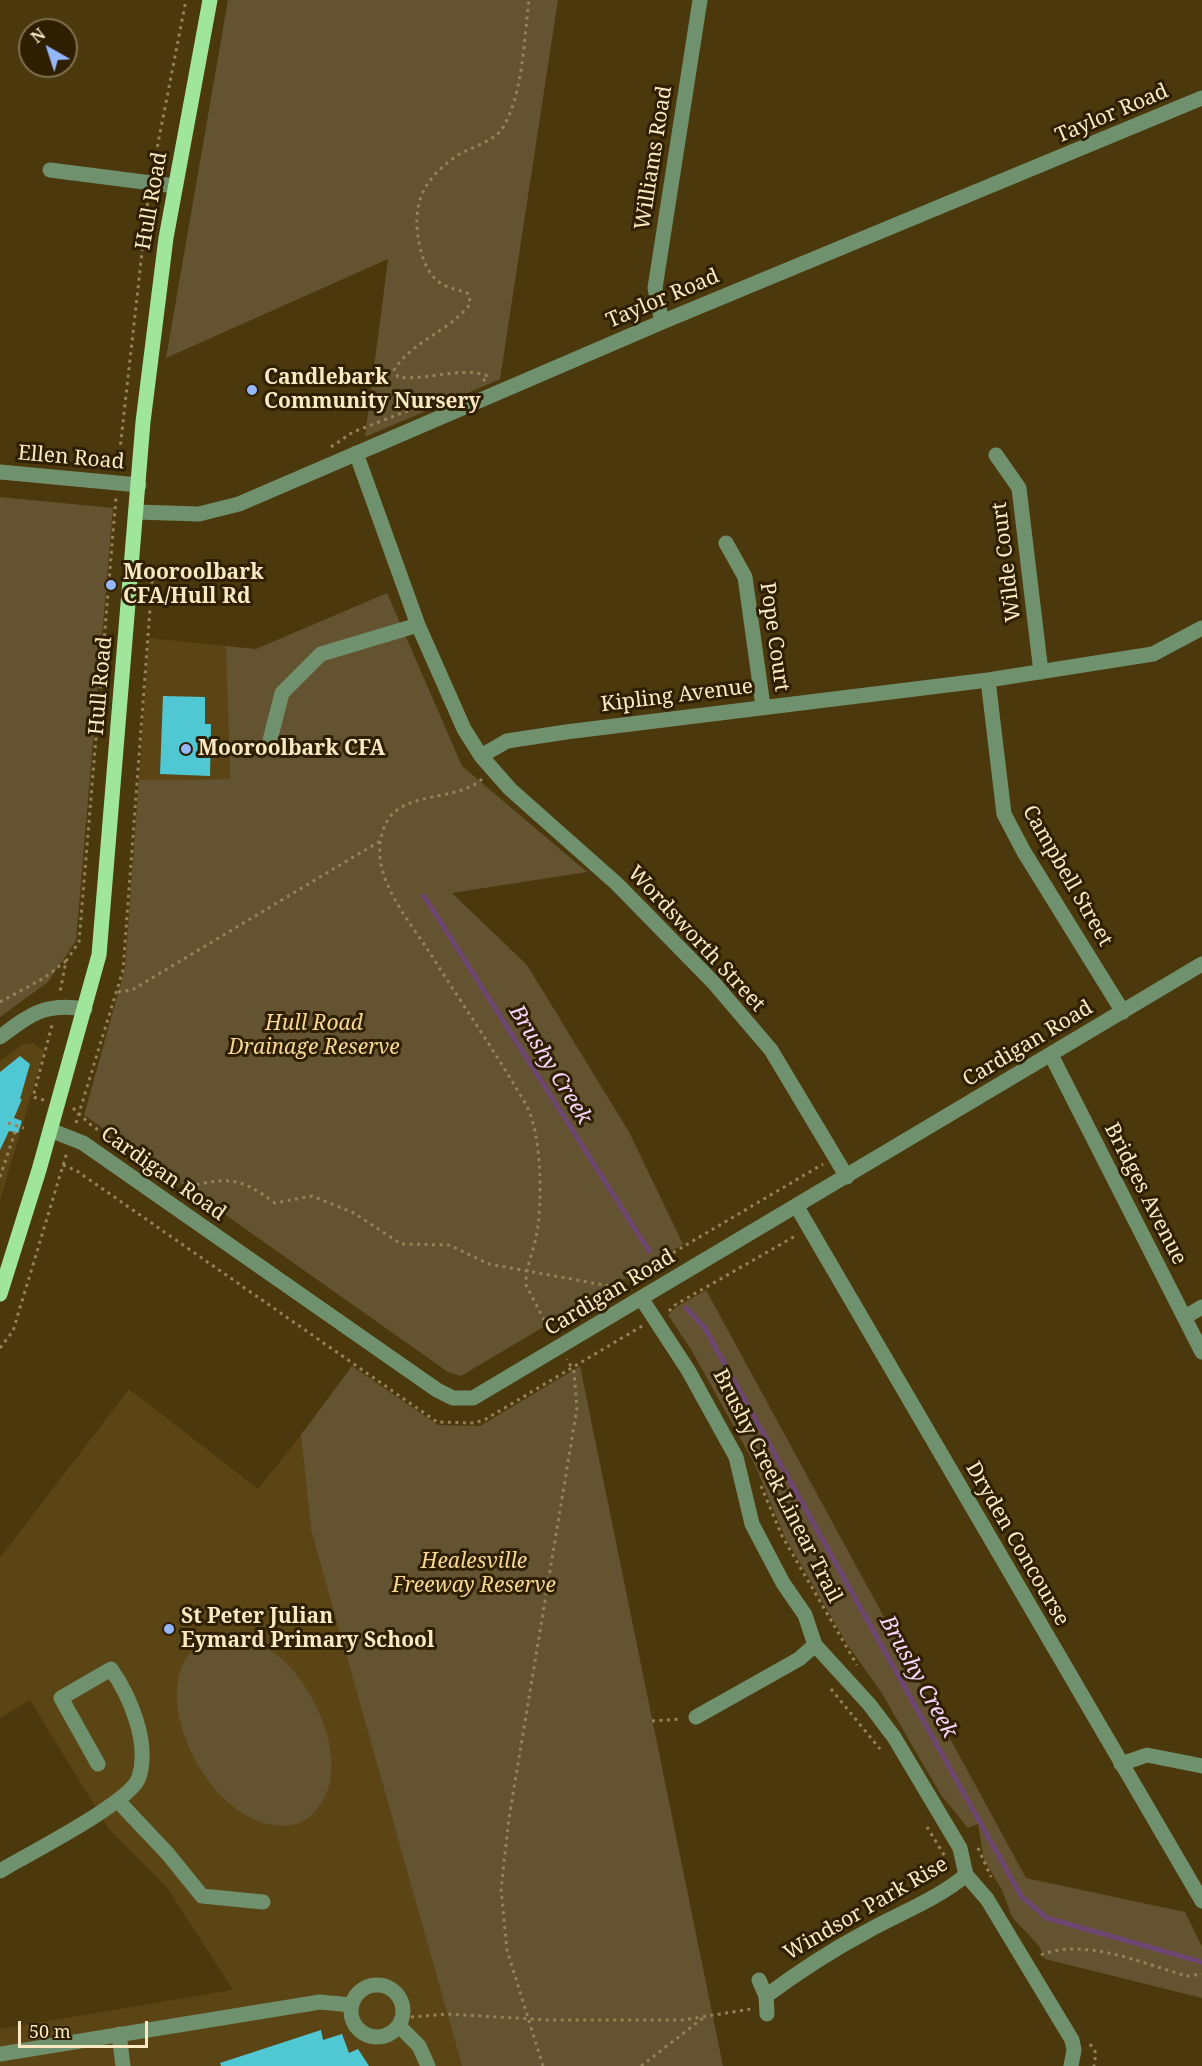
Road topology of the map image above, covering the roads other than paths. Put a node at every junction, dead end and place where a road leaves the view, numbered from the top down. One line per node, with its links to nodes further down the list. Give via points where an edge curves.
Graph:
1 (210, 0): 5 (main road, Hull Road)
2 (700, 0): 6 (street, Williams Road, via 655,288)
3 (1202, 98): 6 (street, Taylor Road)
4 (50, 170): 5 (street)
5 (174, 186): 10 (main road, Hull Road, via 143,422)
6 (662, 322): 7 (street, Taylor Road)
7 (356, 453): 11 (street, Taylor Road, via 239,504 200,514); 13 (street)
8 (996, 455): 15 (street, Wilde Court, via 1019,488)
9 (0, 472): 10 (street, Ellen Road)
10 (139, 485): 11 (main road, Hull Road)
11 (136, 512): 21 (main road, Hull Road, via 102,928)
12 (726, 543): 17 (street, Pope Court, via 745,577)
13 (418, 625): 18 (street, via 321,654 282,693); 19 (street, via 464,729)
14 (1202, 628): 15 (street, Kipling Avenue, via 1153,654)
15 (1041, 672): 16 (street, Kipling Avenue)
16 (988, 680): 17 (street, Kipling Avenue); 22 (street, Campbell Street, via 1005,814 1024,852)
17 (762, 706): 19 (street, Kipling Avenue, via 507,741)
18 (269, 744)
19 (481, 756): 26 (street, Wordsworth Street, via 510,789 617,884 713,982 771,1050)
20 (1202, 964): 22 (street, Cardigan Road)
21 (85, 1009): 23 (street, via 50,1007); 25 (main road, Hull Road)
22 (1123, 1012): 24 (street, Cardigan Road)
23 (0, 1037)
24 (1051, 1055): 26 (street, Cardigan Road); 31 (street, Bridges Avenue)
25 (50, 1130): 28 (main road, Hull Road); 29 (street, Cardigan Road, via 83,1143 453,1398 473,1398 493,1388)
26 (847, 1177): 27 (street, Cardigan Road)
27 (797, 1207): 29 (street, Cardigan Road); 36 (street, Dryden Concourse)
28 (0, 1294)
29 (640, 1298): 33 (street, via 688,1370 733,1449 755,1531 805,1615)
30 (1202, 1307): 31 (street)
31 (1185, 1317): 32 (street, Bridges Avenue)
32 (1202, 1352)
33 (815, 1645): 34 (street, via 799,1659); 40 (street, Windsor Park Rise, via 883,1721 963,1855)
34 (696, 1717)
35 (98, 1764): 38 (street, via 61,1698 111,1669 135,1718 142,1753 139,1779)
36 (1121, 1764): 37 (street, via 1147,1755); 41 (street, Dryden Concourse)
37 (1202, 1766)
38 (118, 1802): 39 (street); 42 (street, via 202,1896)
39 (0, 1871)
40 (966, 1875): 43 (street, Windsor Park Rise, via 936,1896 798,1972 767,2005); 50 (street, via 987,1899 1072,2040)
41 (1202, 1901)
42 (263, 1902)
43 (759, 1980)
44 (351, 2005): 45 (street, via 353,2022 370,2037 386,2036); 45 (street, via 360,1991 384,1986 398,1994 404,2010); 46 (street, via 320,2002)
45 (401, 2022): 49 (street)
46 (119, 2034): 47 (street); 48 (street)
47 (0, 2054)
48 (123, 2066)
49 (428, 2066)
50 (1071, 2066)

